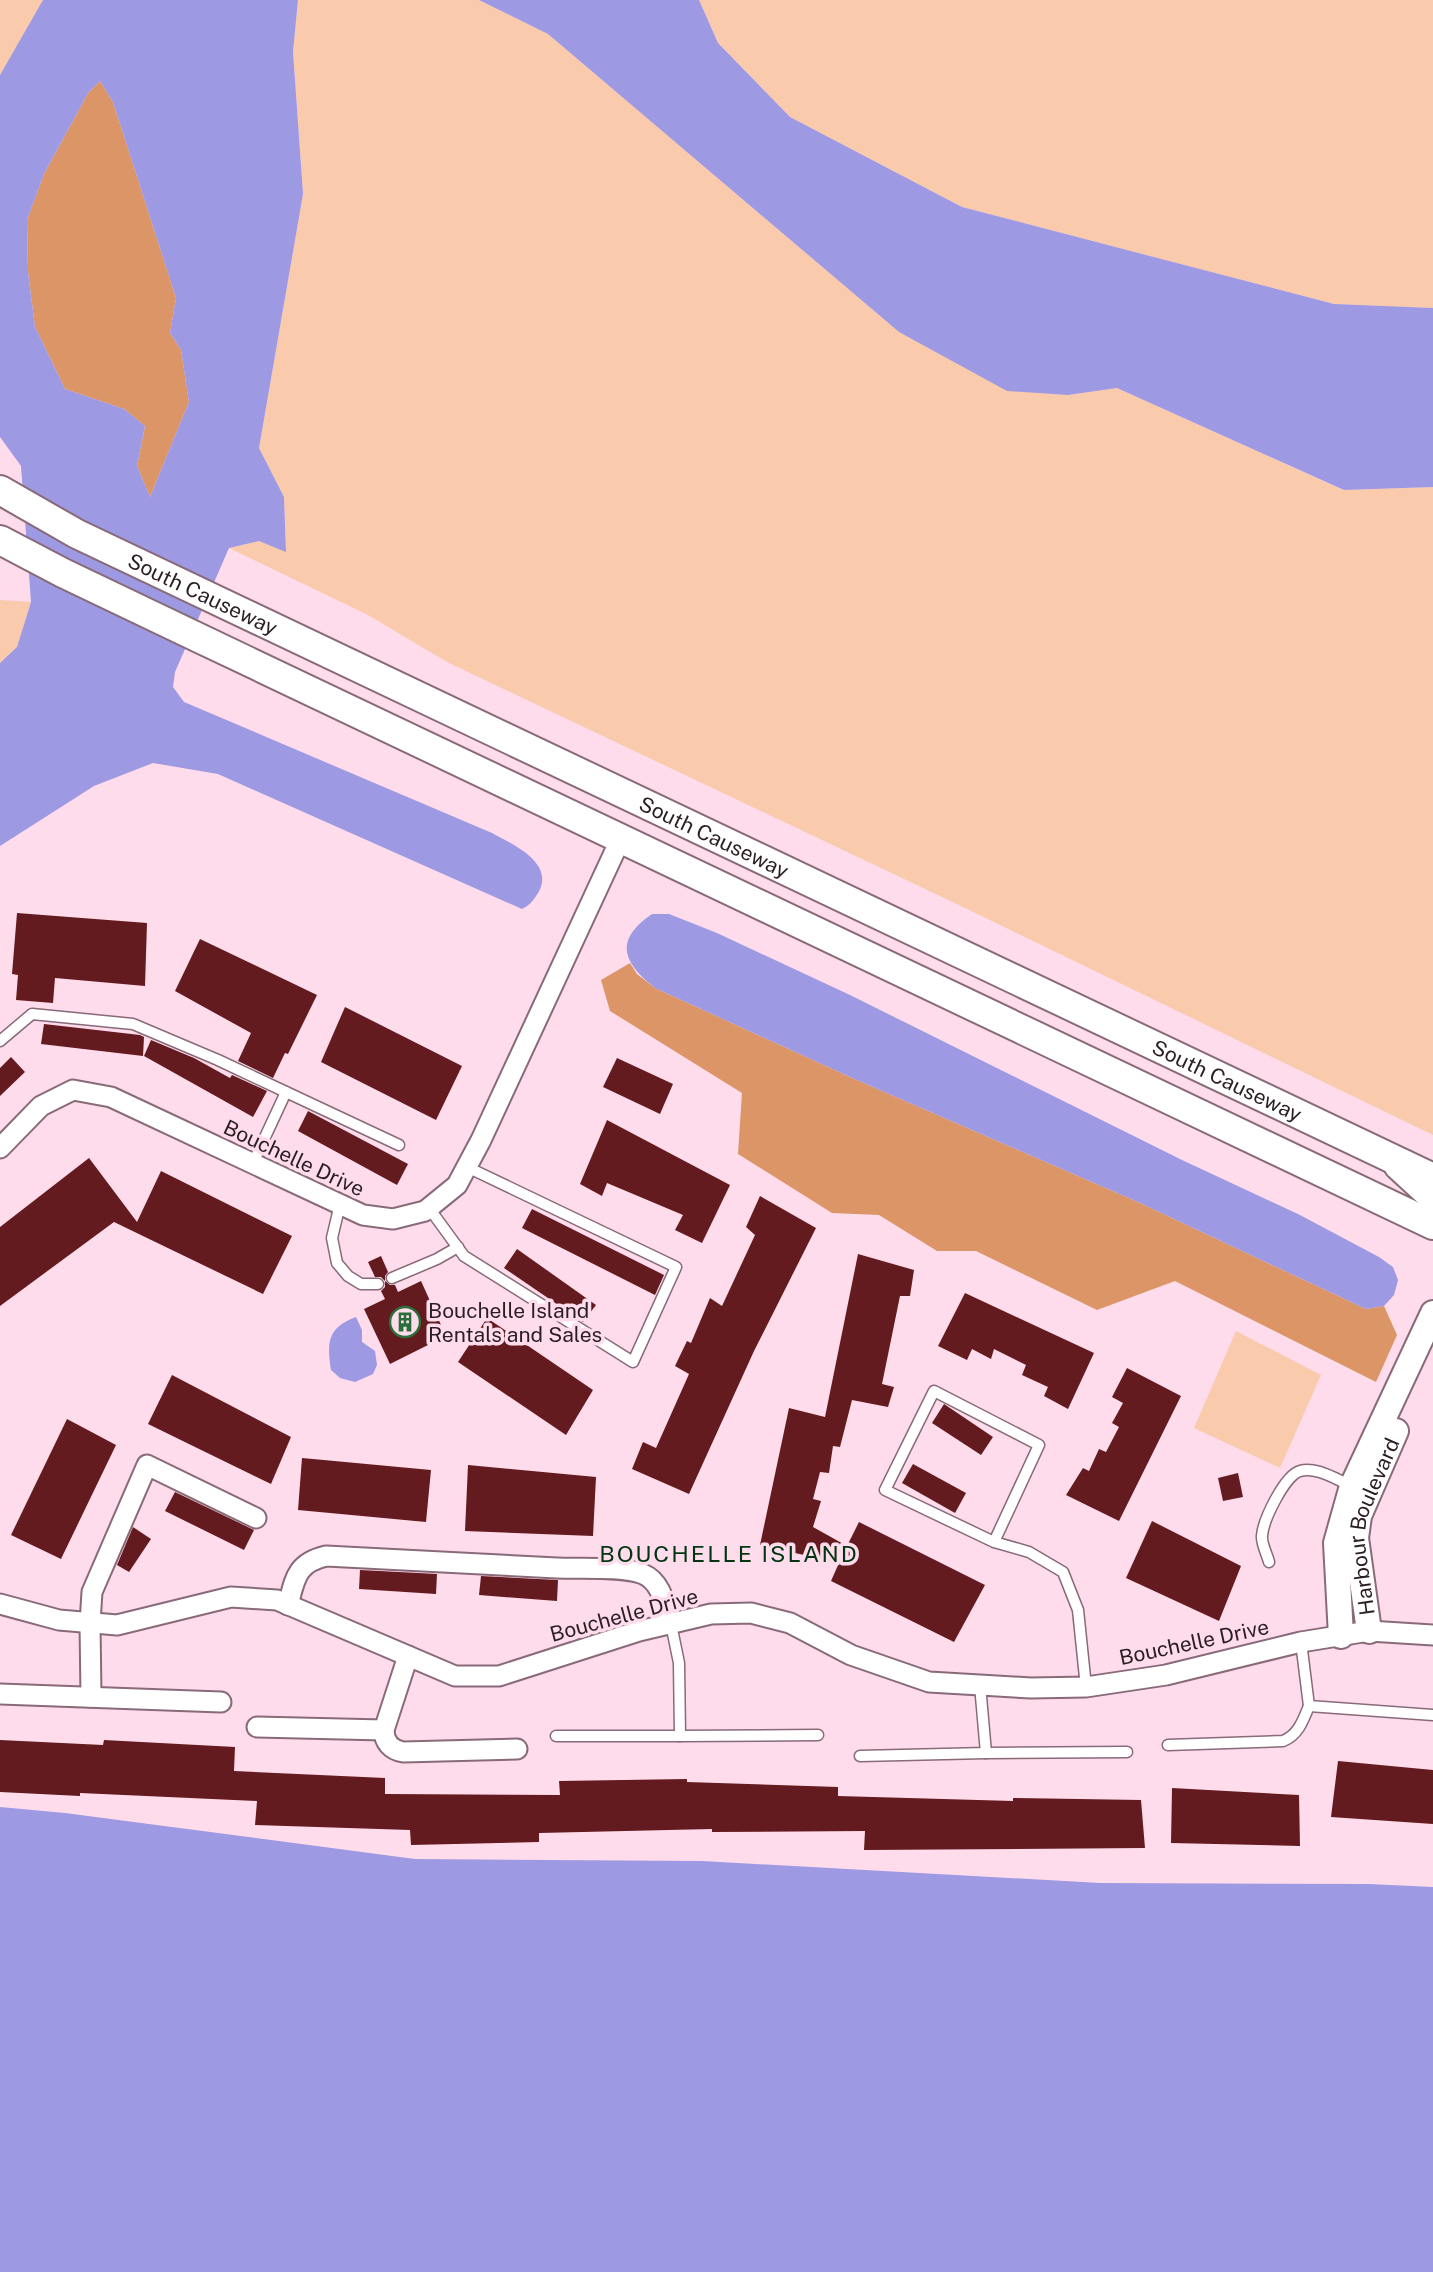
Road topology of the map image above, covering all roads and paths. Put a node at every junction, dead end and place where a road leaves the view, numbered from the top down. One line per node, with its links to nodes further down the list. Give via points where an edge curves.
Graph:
1 (0, 490): 3 (main road, South Causeway, via 77,534)
2 (0, 540): 4 (main road, South Causeway)
3 (497, 733): 4 (main road, via 590,797); 5 (main road, South Causeway)
4 (621, 838): 5 (main road, via 667,834 803,899); 12 (street, Bouchelle Drive); 17 (main road, South Causeway)
5 (877, 914): 10 (main road, South Causeway)
6 (0, 1041): 7 (lane, via 32,1014 132,1024)
7 (286, 1092): 8 (lane); 11 (lane)
8 (399, 1145)
9 (0, 1147): 11 (street, Bouchelle Drive, via 41,1106 73,1090 111,1097)
10 (1380, 1153): 13 (main road, South Causeway); 14 (street)
11 (253, 1163): 15 (street, Bouchelle Drive)
12 (467, 1167): 16 (street, Bouchelle Drive, via 457,1185); 18 (lane, via 676,1267 633,1362 464,1256)
13 (1433, 1178)
14 (1433, 1199)
15 (340, 1205): 16 (street, Bouchelle Drive, via 363,1216 393,1219); 20 (lane, via 332,1238 337,1263 361,1284)
16 (429, 1208): 18 (lane)
17 (1433, 1225)
18 (458, 1247): 19 (lane)
19 (392, 1278)
20 (378, 1284)
21 (1433, 1313): 23 (street)
22 (1433, 1348): 23 (street, Harbour Boulevard)
23 (1360, 1489): 26 (lane, via 1318,1471 1301,1470 1290,1477 1261,1537); 31 (street, Harbour Boulevard, via 1356,1538); 33 (street, via 1336,1543)
24 (256, 1518): 29 (street, via 146,1465 92,1592)
25 (994, 1542): 25 (lane, via 1039,1445 934,1391 885,1490); 37 (lane, via 1030,1552 1063,1572 1078,1610)
26 (1269, 1562)
27 (0, 1604): 29 (street, Bouchelle Drive)
28 (288, 1605): 29 (street, Bouchelle Drive, via 230,1597 117,1625); 30 (street, via 304,1565 326,1556 596,1569 633,1571 653,1581); 35 (street, Bouchelle Drive)
29 (90, 1623): 39 (street)
30 (671, 1624): 35 (street, Bouchelle Drive, via 499,1676 454,1676); 36 (street, Bouchelle Drive, via 711,1614 751,1613 790,1623 851,1655 929,1682); 47 (lane, via 679,1663)
31 (1369, 1632): 32 (street, Bouchelle Drive); 33 (street, Bouchelle Drive)
32 (1433, 1634)
33 (1341, 1636): 34 (street, Bouchelle Drive)
34 (1301, 1642): 37 (street, Bouchelle Drive, via 1166,1675); 41 (lane)
35 (408, 1656): 44 (street)
36 (980, 1685): 37 (street, Bouchelle Drive); 51 (lane)
37 (1086, 1687)
38 (0, 1694): 39 (street)
39 (91, 1697): 40 (street)
40 (220, 1702)
41 (1309, 1706): 42 (lane); 48 (lane, via 1297,1731 1283,1741)
42 (1433, 1715)
43 (257, 1727): 44 (street)
44 (384, 1730): 49 (street, via 389,1746 403,1752)
45 (818, 1735): 47 (lane)
46 (556, 1736): 47 (lane)
47 (680, 1736)
48 (1168, 1745)
49 (517, 1749)
50 (1126, 1752): 51 (lane)
51 (986, 1753): 52 (lane)
52 (860, 1756)

